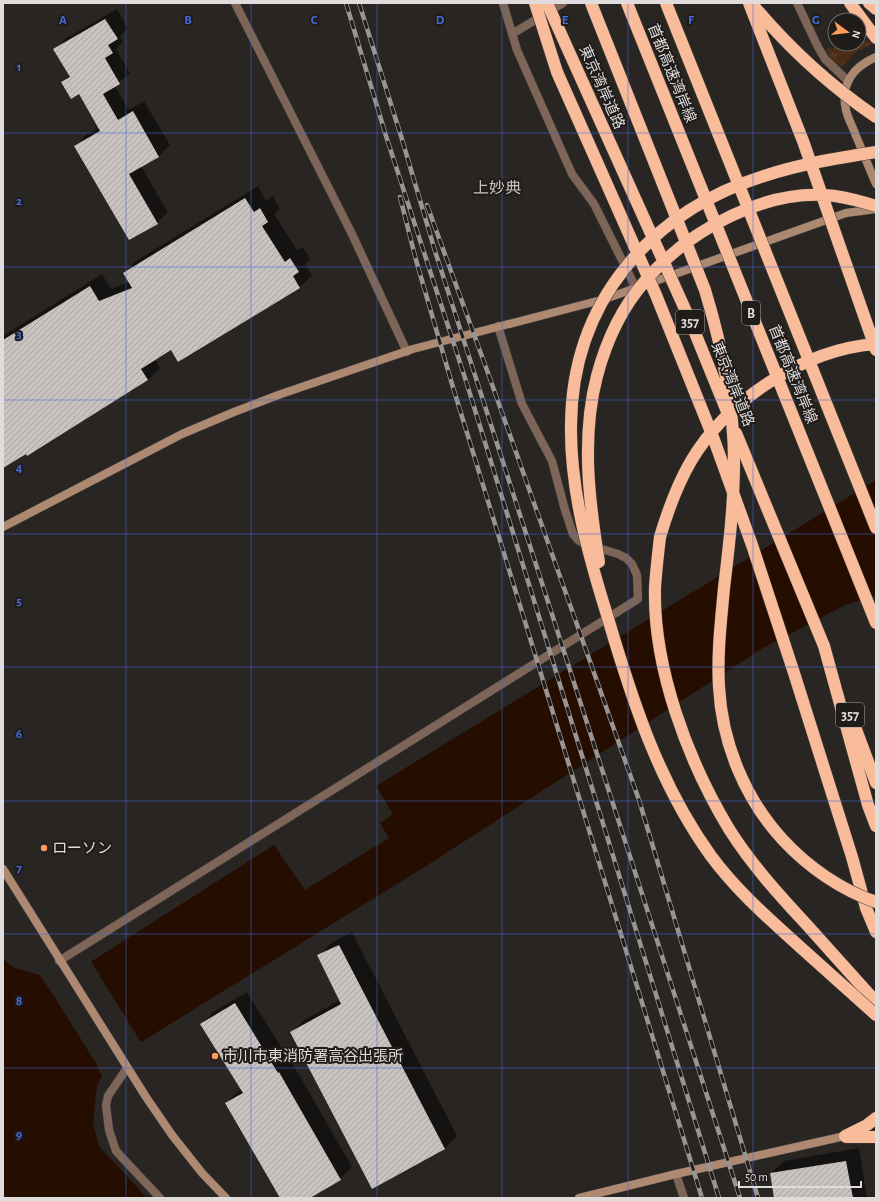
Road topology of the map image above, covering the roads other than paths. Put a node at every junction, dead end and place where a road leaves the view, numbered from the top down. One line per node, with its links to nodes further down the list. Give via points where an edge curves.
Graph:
1 (235, 3): 26 (street, via 351,232)
2 (503, 3): 14 (street)
3 (535, 3): 36 (highway, bridge, via 557,72 656,295 713,438 752,545 834,797 866,908)
4 (547, 3): 30 (highway, 東京湾岸道路 / 357, bridge, via 689,318)
5 (562, 3): 14 (street)
6 (591, 3): 35 (highway, bridge, via 705,290 725,363 734,462 718,654 722,717 731,752 758,807 773,829 790,847 830,879)
7 (627, 3): 29 (highway, 首都高速湾岸線 / B, bridge)
8 (666, 3): 28 (highway, 首都高速湾岸線, bridge)
9 (750, 3): 18 (highway, bridge, via 803,57); 25 (highway, bridge, via 803,141)
10 (796, 3): 17 (street, via 826,59)
11 (850, 3): 15 (highway)
12 (869, 3): 13 (highway)
13 (876, 9)
14 (512, 34): 22 (street, via 572,174 594,204)
15 (876, 38)
16 (876, 57): 17 (street, via 865,62)
17 (848, 81): 20 (street, via 844,95 846,110)
18 (876, 118)
19 (876, 152): 31 (highway, bridge, via 761,176 724,191 691,210 651,240 628,263 609,289 591,323 576,371 572,398 572,451 578,500 590,555)
20 (876, 184)
21 (876, 208): 22 (street, via 846,213); 31 (highway, bridge, via 864,202 835,196 805,196 760,205 730,217 697,235 667,259 646,280 617,323 604,353 592,399 588,476 602,576)
22 (636, 288): 23 (street, via 597,301)
23 (498, 326): 26 (street); 37 (street, via 522,404 552,461 574,534 585,544 618,554 632,564 637,575 638,599)
24 (876, 344): 38 (highway, bridge, via 827,354 770,381 738,405 709,436 678,485 668,510 660,537 655,589 660,646 669,686 693,758 711,795 730,829 776,892)
25 (876, 350)
26 (407, 352): 27 (street, via 280,394 208,423 136,457)
27 (3, 527)
28 (876, 528)
29 (876, 622)
30 (824, 646): 32 (highway, 東京湾岸道路 / 357); 33 (highway)
31 (629, 684): 39 (highway, bridge, via 650,747 683,813 712,857 760,910)
32 (876, 783)
33 (876, 826)
34 (3, 869): 37 (street)
35 (876, 902)
36 (876, 932)
37 (60, 961): 40 (street)
38 (876, 1002)
39 (876, 1015)
40 (127, 1068): 45 (street, via 108,1096 106,1105 109,1130 116,1151); 46 (street, via 172,1135)
41 (876, 1118): 42 (highway)
42 (845, 1136): 43 (highway); 44 (street)
43 (876, 1137)
44 (676, 1174): 47 (street); 48 (street)
45 (160, 1198)
46 (226, 1198)
47 (579, 1198)
48 (684, 1198)

